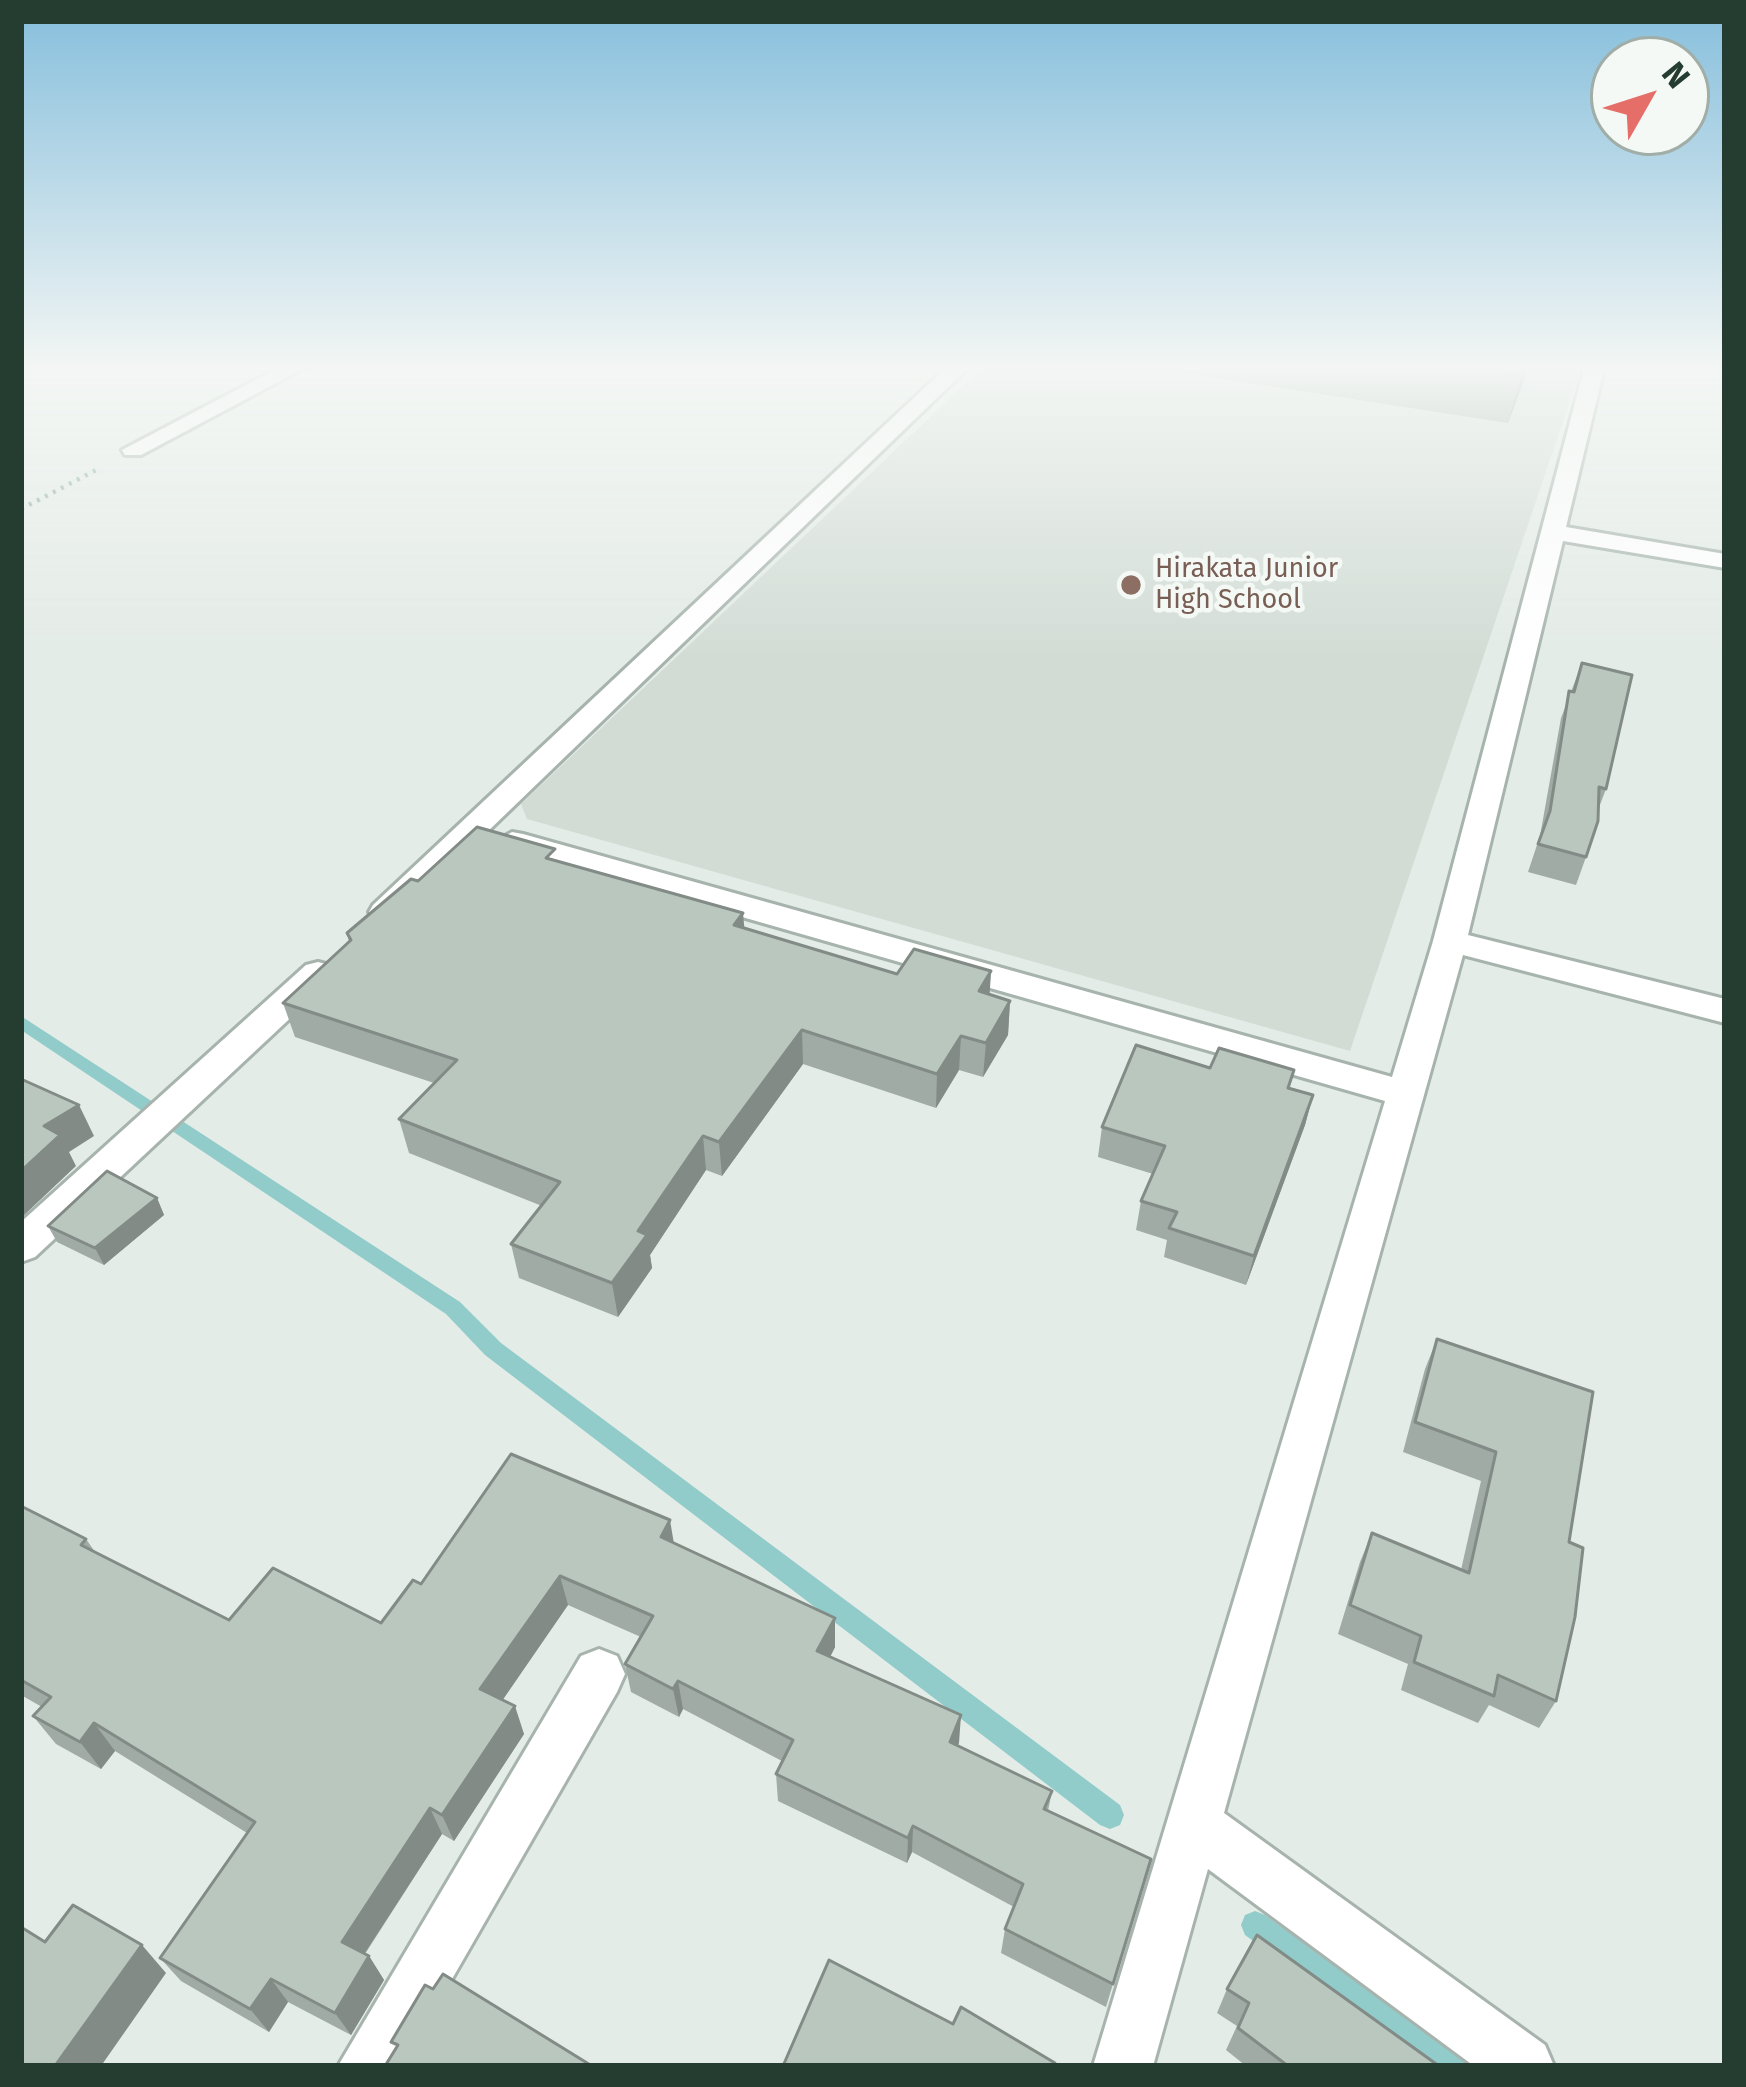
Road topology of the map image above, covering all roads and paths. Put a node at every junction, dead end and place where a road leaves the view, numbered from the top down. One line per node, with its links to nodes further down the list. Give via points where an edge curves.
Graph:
1 (109, 462): 4 (path)
2 (859, 462): 7 (street)
3 (1570, 462): 5 (street)
4 (21, 509)
5 (1552, 532): 6 (street); 8 (street)
6 (1725, 561)
7 (474, 830): 10 (street); 11 (street)
8 (1450, 941): 9 (street); 10 (street)
9 (1725, 1011)
10 (1407, 1094): 13 (street)
11 (21, 1246)
12 (599, 1674): 14 (street)
13 (1194, 1826): 15 (street); 16 (street)
14 (368, 2066)
15 (1123, 2066)
16 (1524, 2066)

